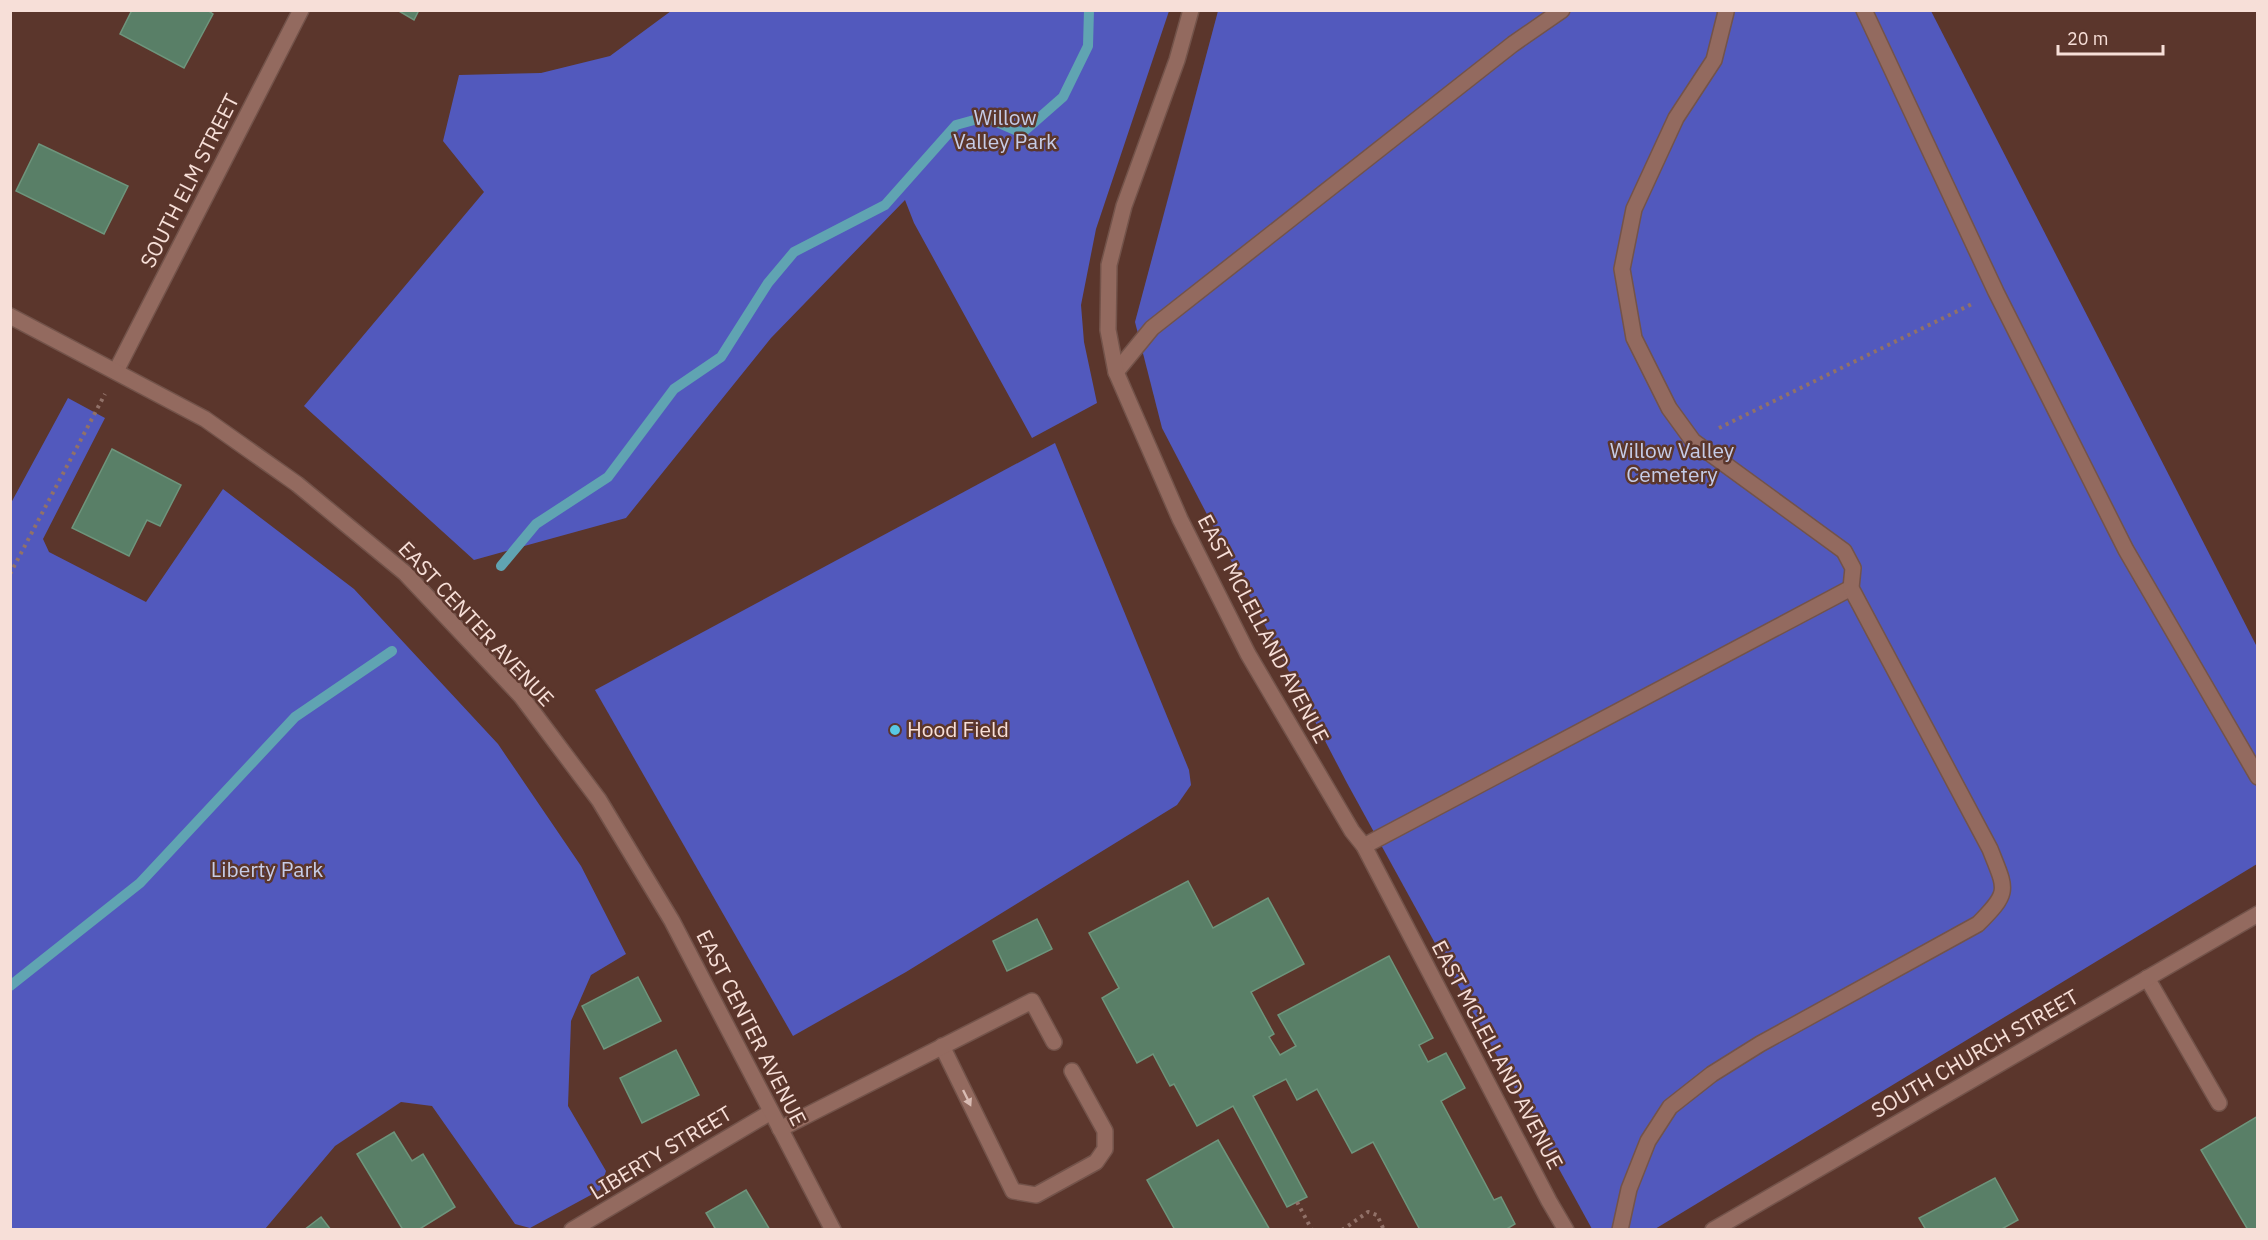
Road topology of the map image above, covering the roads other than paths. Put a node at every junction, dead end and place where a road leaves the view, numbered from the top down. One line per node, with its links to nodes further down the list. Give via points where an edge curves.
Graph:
1 (301, 10): 7 (street, SOUTH ELM STREET)
2 (1191, 10): 8 (street, EAST MCLELLAND AVENUE, via 1178,60 1124,206 1109,265 1108,330)
3 (1562, 10): 8 (street, via 1513,44 1152,328)
4 (1725, 10): 9 (street, via 1714,60 1676,118 1634,209 1623,269 1634,338 1669,408 1693,441 1844,551 1853,568)
5 (1864, 10): 10 (street, via 1996,292 2126,550)
6 (10, 316): 7 (street, EAST CENTER AVENUE)
7 (116, 371): 18 (street, EAST CENTER AVENUE, via 205,419 297,484 405,573 520,696 599,800 648,881)
8 (1116, 372): 11 (street, EAST MCLELLAND AVENUE, via 1180,519 1248,654)
9 (1851, 588): 11 (street); 23 (street, via 1990,849 2004,886 1998,904 1978,924 1760,1044 1670,1107 1648,1141 1629,1189)
10 (2258, 777)
11 (1364, 846): 22 (street, EAST MCLELLAND AVENUE)
12 (2258, 914): 13 (street, SOUTH CHURCH STREET)
13 (2147, 978): 17 (street); 24 (street, SOUTH CHURCH STREET)
14 (1054, 1042): 15 (street, via 1032,1000)
15 (942, 1046): 16 (street, one-way to 16, via 1013,1191 1036,1195 1096,1162 1105,1149 1105,1131); 19 (street)
16 (1072, 1071)
17 (2218, 1103)
18 (771, 1112): 19 (street, EAST CENTER AVENUE); 20 (street, LIBERTY STREET)
19 (780, 1129): 21 (street, EAST CENTER AVENUE)
20 (572, 1230)
21 (833, 1230)
22 (1566, 1230)
23 (1620, 1230)
24 (1713, 1230)

